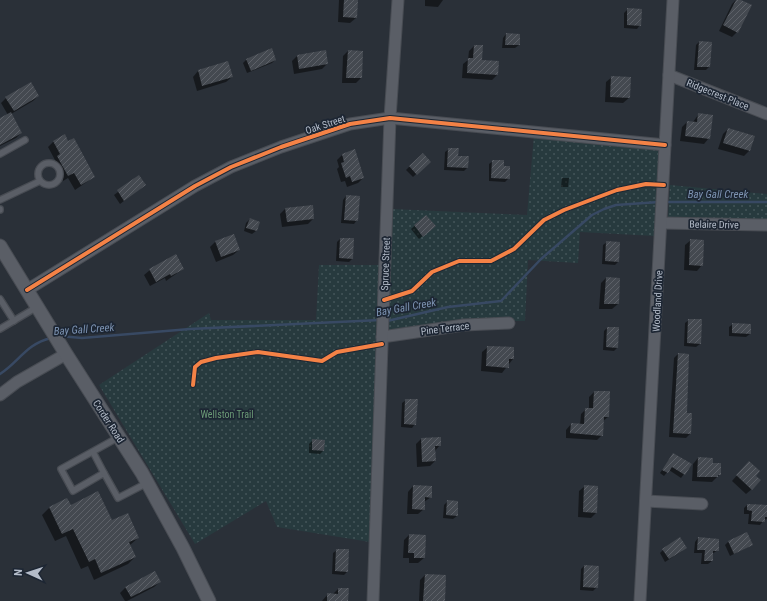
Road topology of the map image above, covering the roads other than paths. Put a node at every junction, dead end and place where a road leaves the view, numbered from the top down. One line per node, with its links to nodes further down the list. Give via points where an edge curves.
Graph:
1 (398, 0): 5 (street, Spruce Street)
2 (672, 0): 3 (street, Woodland Drive)
3 (669, 75): 4 (street, Ridgecrest Place); 7 (street, Woodland Drive)
4 (767, 114)
5 (390, 118): 7 (street, Oak Street); 14 (street, Oak Street, via 350,124 231,167 195,186); 20 (street, Spruce Street)
6 (25, 140): 8 (lane)
7 (665, 145): 11 (street, Woodland Drive)
8 (0, 154)
9 (40, 181): 10 (lane)
10 (0, 200)
11 (662, 218): 12 (street, Belaire Drive); 27 (street, Woodland Drive)
12 (767, 226)
13 (0, 246): 14 (street, Corder Road)
14 (27, 290): 16 (street, Corder Road)
15 (0, 299): 17 (lane)
16 (37, 307): 17 (lane); 21 (street, Corder Road)
17 (14, 321): 19 (lane)
18 (509, 323): 20 (street, Pine Terrace)
19 (0, 328)
20 (382, 334): 30 (street, Spruce Street)
21 (66, 354): 22 (street, via 17,382); 23 (street, Corder Road)
22 (0, 395)
23 (119, 437): 24 (lane); 26 (street, Corder Road)
24 (93, 452): 25 (lane); 25 (lane, via 61,469 72,491)
25 (104, 473): 26 (lane, via 118,498)
26 (148, 483): 29 (street, Corder Road)
27 (646, 501): 28 (street); 31 (street, Woodland Drive)
28 (702, 504)
29 (209, 601)
30 (373, 601)
31 (640, 601)

